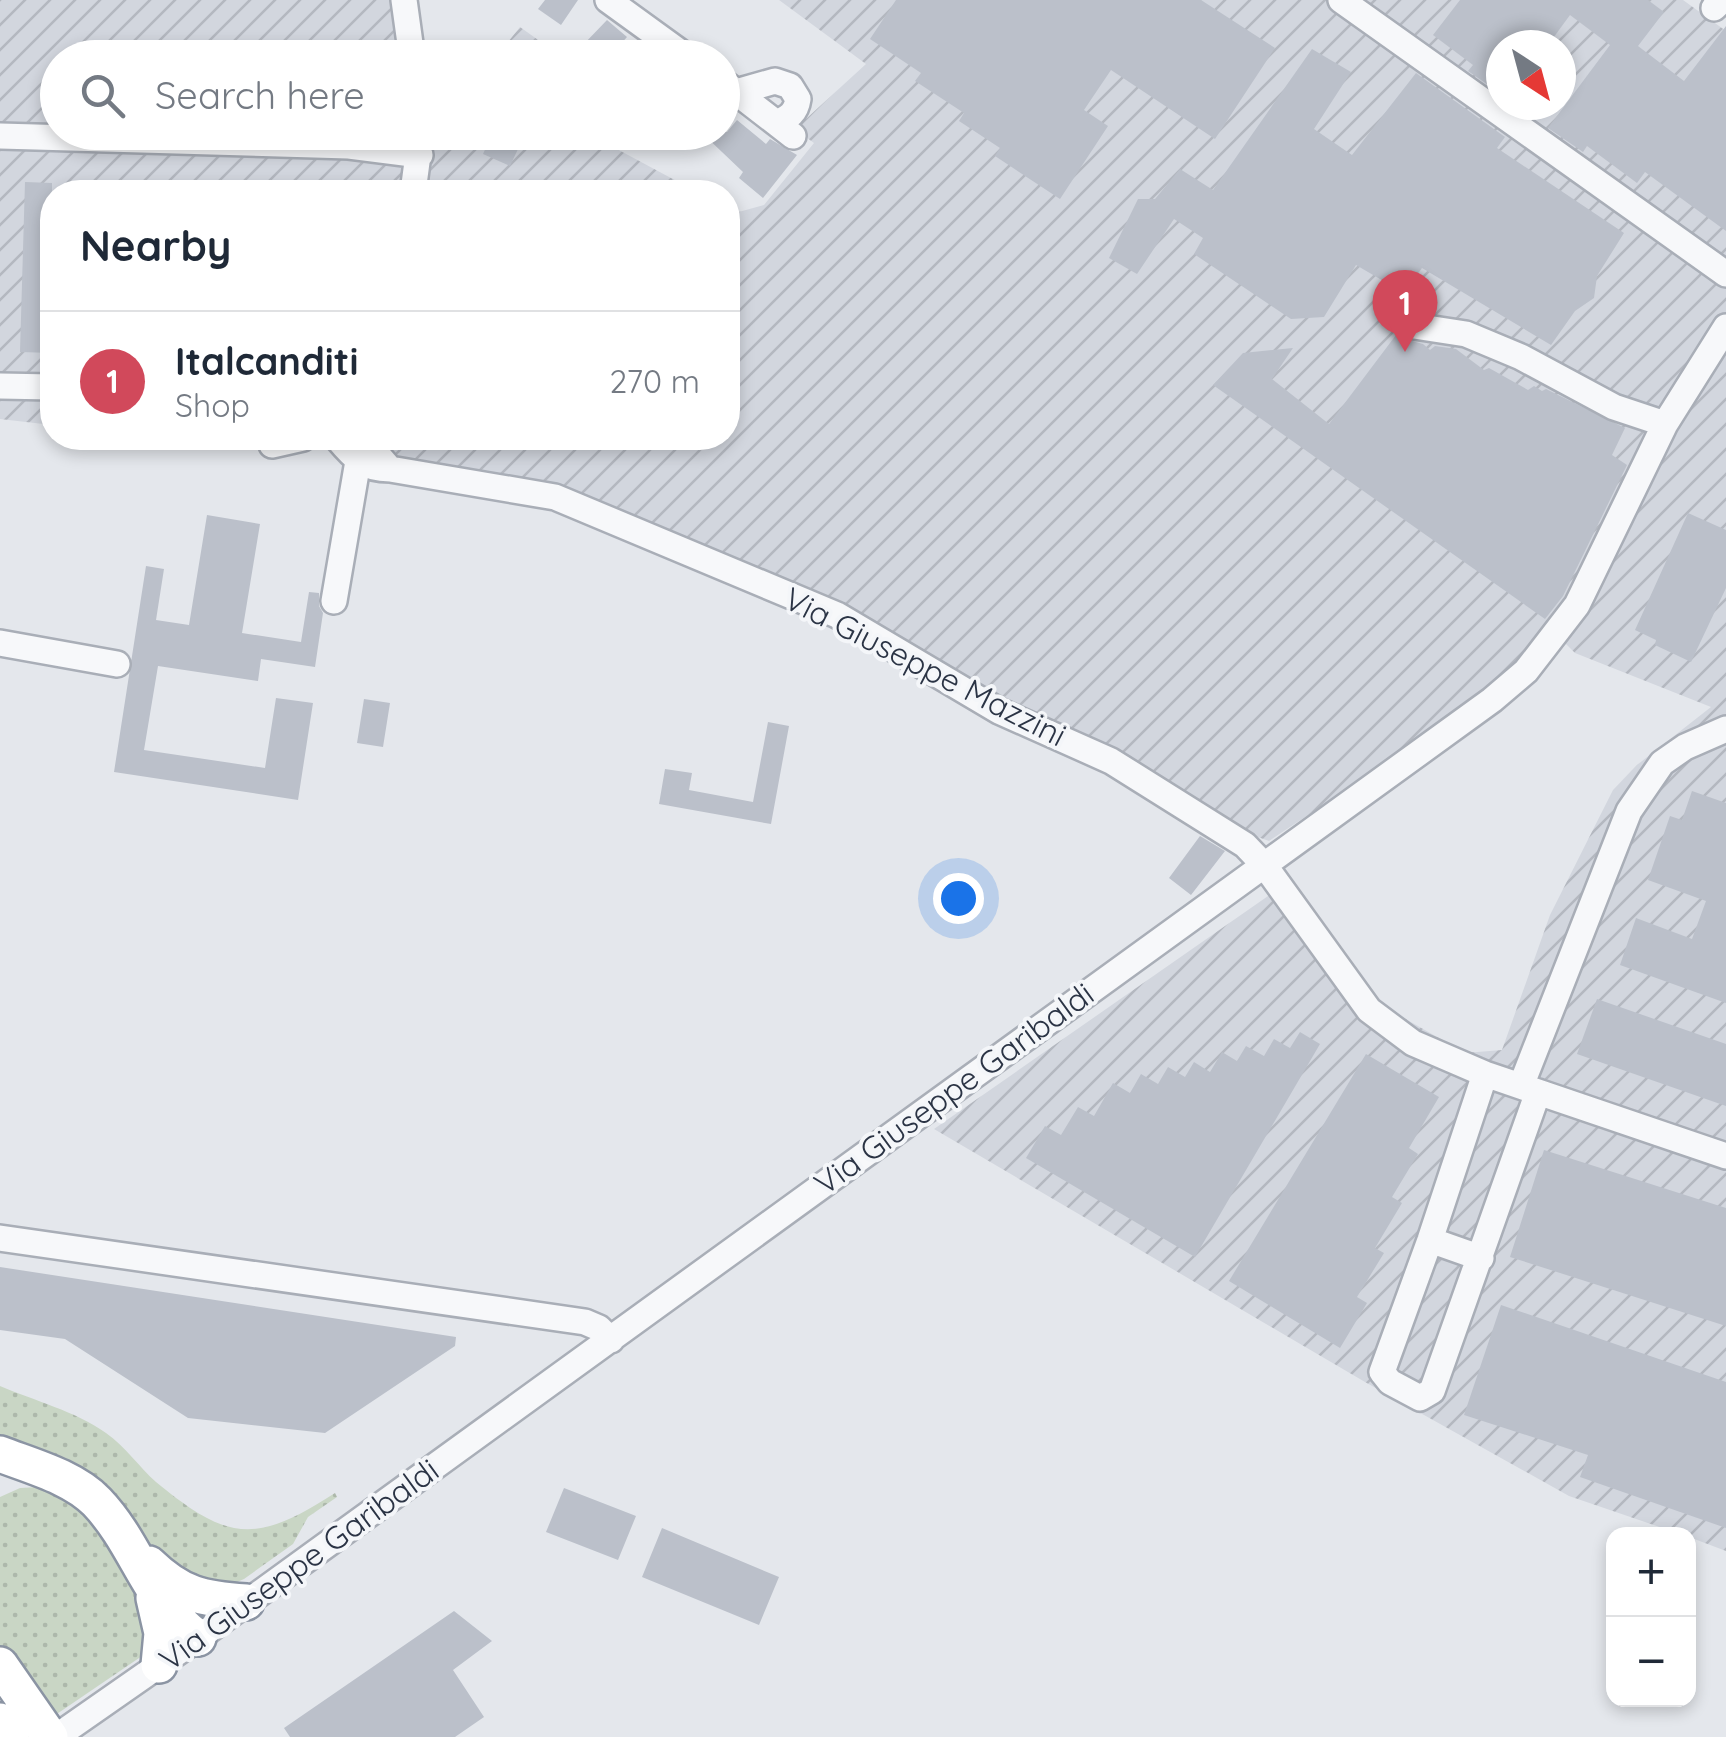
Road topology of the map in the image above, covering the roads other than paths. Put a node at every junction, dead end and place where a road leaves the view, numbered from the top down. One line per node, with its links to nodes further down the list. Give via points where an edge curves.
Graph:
1 (404, 0): 4 (street)
2 (608, 0): 5 (street)
3 (1341, 0): 12 (street)
4 (410, 40)
5 (663, 40)
6 (740, 86): 7 (street, via 790,86 797,108 786,130)
7 (740, 95)
8 (0, 136): 9 (street)
9 (40, 137)
10 (420, 150): 11 (street)
11 (415, 180)
12 (1726, 274)
13 (1414, 326): 17 (street, via 1466,334 1614,408)
14 (1726, 327): 17 (street, Via Giuseppe Garibaldi)
15 (0, 386): 16 (street)
16 (40, 387)
17 (1666, 424): 24 (street, Via Giuseppe Garibaldi, via 1577,606 1526,671)
18 (345, 450): 20 (street)
19 (352, 450): 24 (street, Via Giuseppe Mazzini, via 371,469 555,496 836,615 999,711 1111,762 1245,845)
20 (334, 601)
21 (0, 643): 22 (street)
22 (117, 664)
23 (1726, 729): 26 (street, via 1662,763 1629,810)
24 (1265, 866): 25 (street, Via Giuseppe Mazzini, via 1369,1010 1414,1043); 31 (street, Via Giuseppe Garibaldi)
25 (1485, 1074): 26 (street, Via Giuseppe Mazzini); 29 (street)
26 (1529, 1089): 27 (street, Via Giuseppe Mazzini); 30 (street)
27 (1726, 1156)
28 (0, 1238): 31 (street, via 585,1322)
29 (1430, 1240): 30 (street); 30 (street, via 1382,1372 1416,1397 1432,1391)
30 (1480, 1258)
31 (610, 1340): 36 (street, Via Giuseppe Garibaldi)
32 (0, 1454): 33 (highway)
33 (62, 1479): 34 (highway, via 31,1476); 35 (highway, via 96,1500)
34 (0, 1485)
35 (168, 1592): 36 (highway); 37 (highway, via 176,1622); 39 (highway)
36 (246, 1602): 37 (street, Via Giuseppe Garibaldi)
37 (198, 1638): 39 (street, Via Giuseppe Garibaldi)
38 (0, 1665): 41 (highway)
39 (160, 1665): 41 (street, Via Giuseppe Garibaldi)
40 (0, 1692): 41 (highway)
41 (30, 1731)

